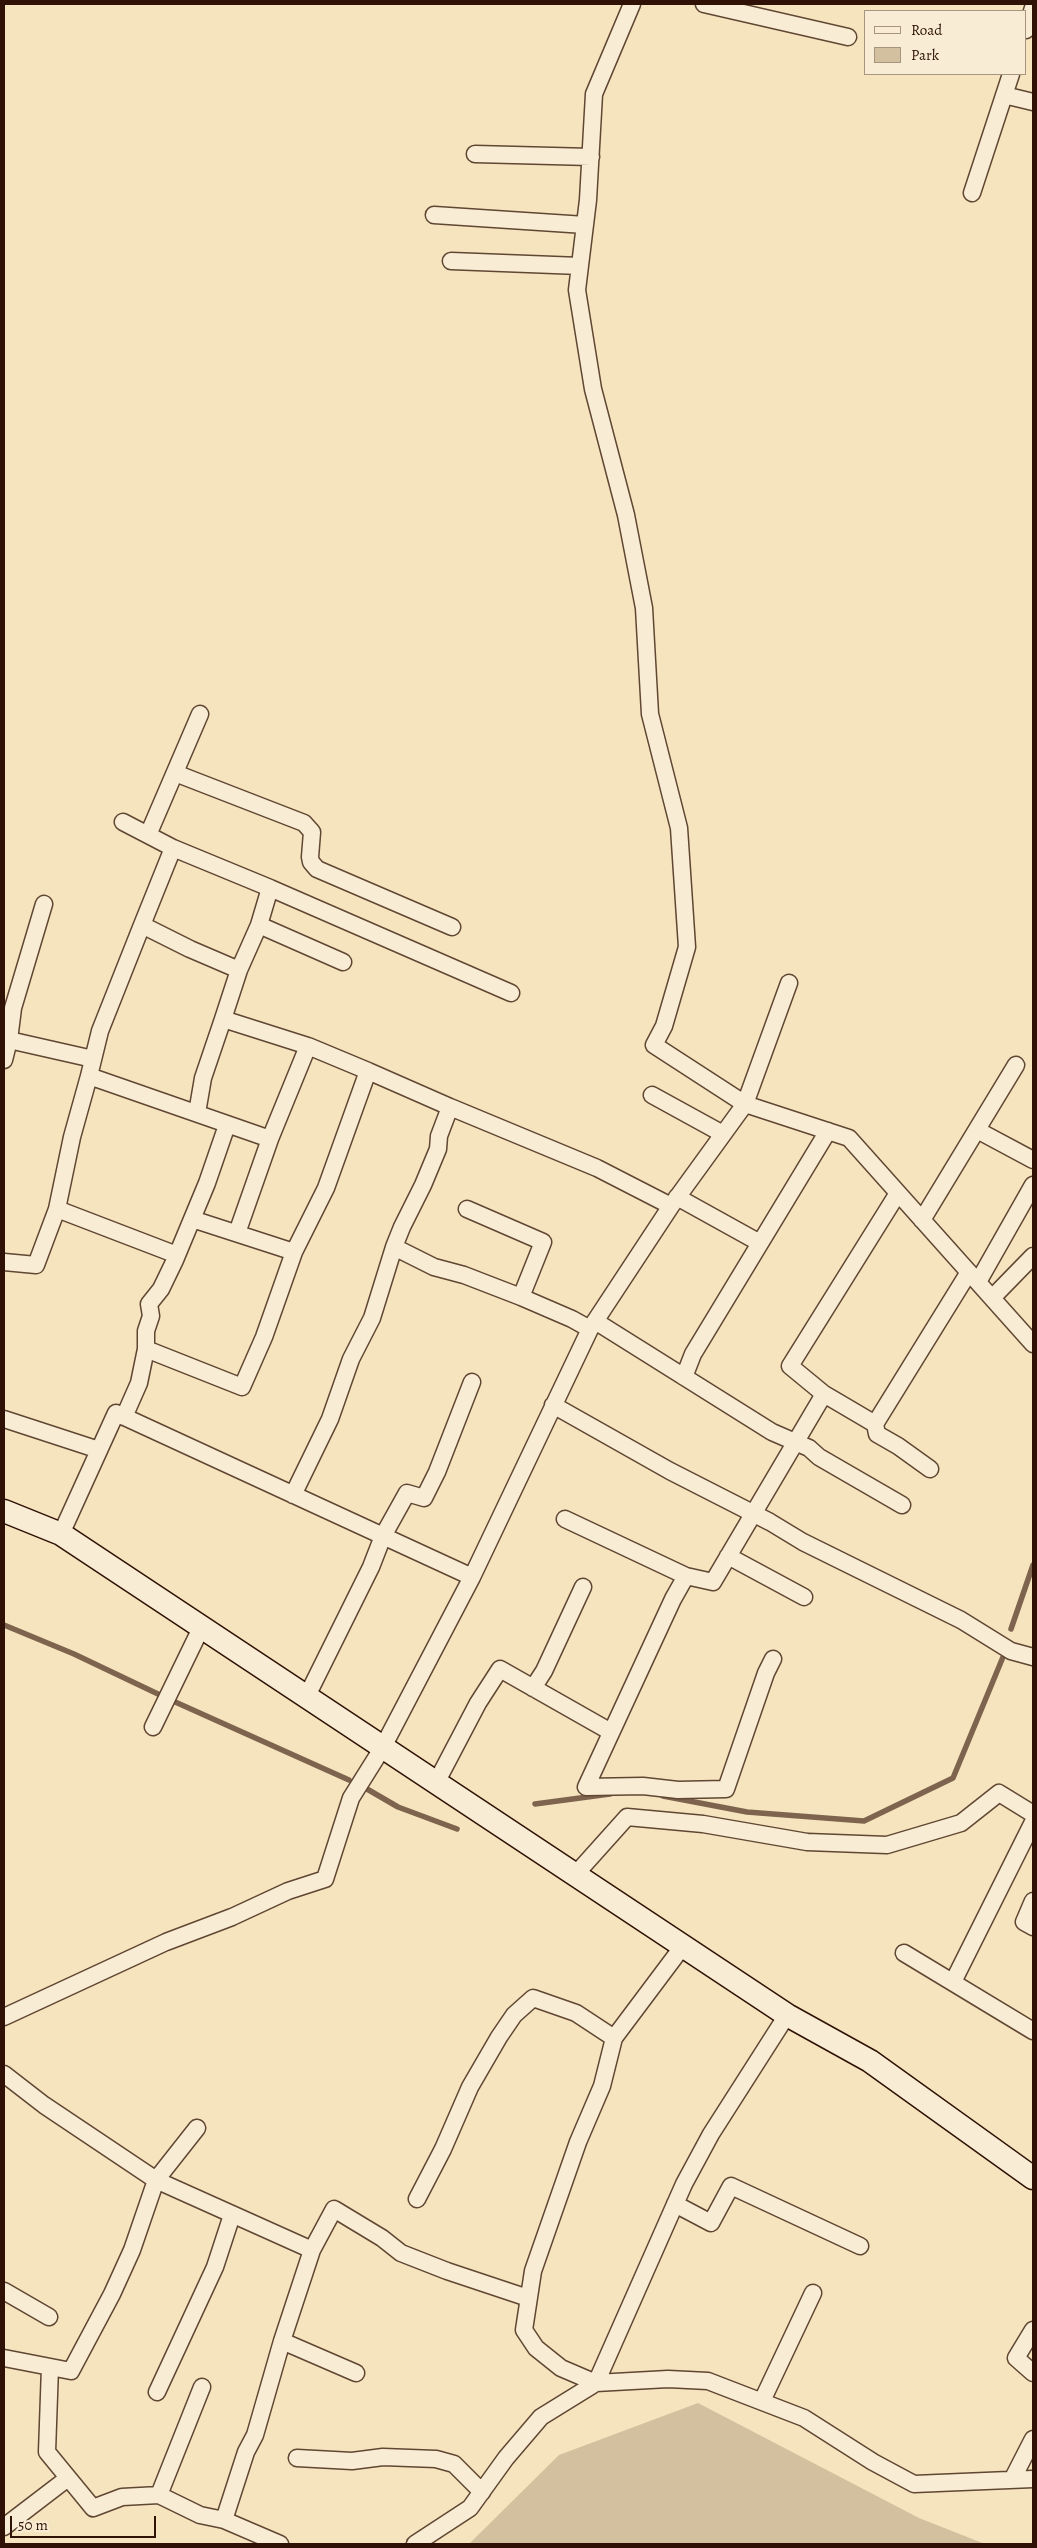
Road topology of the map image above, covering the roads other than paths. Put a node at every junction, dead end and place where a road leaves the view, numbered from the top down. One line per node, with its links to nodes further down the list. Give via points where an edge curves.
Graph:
1 (632, 4): 10 (street, via 594,94)
2 (704, 4): 5 (street)
3 (1033, 8): 4 (street)
4 (1027, 27)
5 (848, 36)
6 (1011, 75): 7 (street)
7 (1004, 95): 8 (street); 11 (street)
8 (1033, 102)
9 (475, 154): 10 (street)
10 (591, 157): 13 (street)
11 (972, 193)
12 (434, 215): 13 (street)
13 (585, 225): 15 (street)
14 (451, 261): 15 (street)
15 (580, 266): 39 (street, via 577,290 593,389 626,514 644,608 650,714 679,828 687,947 664,1026 654,1045)
16 (200, 714): 17 (street)
17 (175, 774): 19 (street); 25 (street, via 304,823 312,832 310,857 317,869)
18 (123, 822): 19 (street)
19 (148, 835): 20 (street)
20 (173, 848): 21 (street); 23 (street)
21 (270, 888): 24 (street); 29 (street)
22 (44, 904): 31 (street, via 13,1008)
23 (142, 925): 27 (street); 34 (street, via 112,998)
24 (259, 925): 26 (street); 27 (street)
25 (452, 927)
26 (343, 962)
27 (238, 970): 30 (street)
28 (789, 983): 39 (street)
29 (511, 992)
30 (223, 1019): 32 (street); 41 (street, via 203,1078)
31 (9, 1040): 33 (street); 34 (street)
32 (308, 1046): 36 (street); 46 (street)
33 (4, 1060)
34 (93, 1060): 37 (street)
35 (1016, 1065): 43 (street)
36 (368, 1071): 40 (street); 58 (street, via 326,1188)
37 (89, 1076): 41 (street); 51 (street)
38 (652, 1095): 45 (street)
39 (745, 1104): 44 (street); 45 (street)
40 (450, 1107): 50 (street); 57 (street, via 439,1136 438,1150)
41 (197, 1113): 42 (street)
42 (227, 1125): 46 (street); 53 (street)
43 (977, 1130): 47 (street); 54 (street)
44 (828, 1131): 49 (street, via 849,1138); 56 (street)
45 (723, 1134): 50 (street)
46 (270, 1139): 55 (street)
47 (1033, 1160)
48 (1033, 1185): 62 (street)
49 (898, 1193): 54 (street); 70 (street, via 790,1366)
50 (674, 1202): 56 (street); 65 (street)
51 (57, 1209): 59 (street); 61 (street, via 36,1265)
52 (467, 1209): 63 (street, via 543,1242)
53 (192, 1219): 55 (street); 59 (street)
54 (922, 1220): 62 (street)
55 (237, 1233): 58 (street)
56 (760, 1243): 68 (street, via 693,1354)
57 (394, 1247): 63 (street, via 434,1267); 78 (street, via 372,1318 351,1359 330,1419)
58 (294, 1252): 67 (street, via 264,1337 242,1386)
59 (177, 1255): 67 (street, via 149,1304 151,1316 146,1331)
60 (1033, 1256): 64 (street)
61 (4, 1262)
62 (973, 1277): 64 (street); 74 (street)
63 (521, 1297): 65 (street)
64 (992, 1298): 66 (street)
65 (592, 1325): 68 (street); 71 (street)
66 (1033, 1344)
67 (146, 1349): 72 (street, via 139,1383)
68 (684, 1377): 75 (street, via 772,1432)
69 (472, 1382): 84 (street, via 424,1498 407,1493)
70 (824, 1394): 74 (street); 75 (street)
71 (553, 1405): 81 (street); 87 (street)
72 (124, 1417): 76 (street, via 116,1413); 78 (street)
73 (4, 1419): 76 (street)
74 (875, 1424): 77 (street, via 877,1434)
75 (796, 1442): 79 (street); 81 (street)
76 (99, 1450): 83 (street)
77 (930, 1469)
78 (293, 1495): 84 (street)
79 (902, 1505)
80 (4, 1511): 83 (street)
81 (753, 1514): 85 (street); 91 (street, via 829,1556 961,1620 1011,1650)
82 (565, 1519): 86 (street)
83 (61, 1534): 90 (street)
84 (383, 1536): 87 (street); 94 (street)
85 (728, 1556): 86 (street, via 713,1582); 89 (street)
86 (686, 1576): 96 (street, via 672,1599)
87 (472, 1577): 97 (street)
88 (582, 1587): 93 (street)
89 (804, 1597)
90 (202, 1626): 94 (street); 95 (street)
91 (1033, 1658)
92 (773, 1659): 96 (street, via 726,1789 586,1787)
93 (533, 1688): 96 (street); 98 (street, via 500,1669 478,1703)
94 (307, 1696): 97 (street)
95 (152, 1726)
96 (611, 1732)
97 (383, 1747): 98 (street); 108 (street, via 351,1798 325,1879 166,1942)
98 (436, 1783): 101 (street)
99 (1033, 1814): 101 (street, via 999,1793 961,1823 887,1845 807,1842 703,1824 628,1817)
100 (1033, 1822): 106 (street)
101 (575, 1876): 104 (street)
102 (1033, 1902): 103 (street, via 1024,1922)
103 (1033, 1927)
104 (682, 1946): 107 (street); 110 (street)
105 (904, 1953): 106 (street)
106 (953, 1982): 109 (street)
107 (787, 2015): 113 (street, via 870,2061); 116 (street, via 711,2134)
108 (4, 2017)
109 (1033, 2031)
110 (614, 2038): 115 (street, via 576,2013 533,1998 514,2015 470,2087); 122 (street, via 602,2086 543,2239)
111 (7, 2082): 114 (street)
112 (197, 2128): 114 (street)
113 (1033, 2178)
114 (156, 2180): 117 (street); 127 (street, via 132,2250 71,2371)
115 (417, 2199)
116 (675, 2204): 118 (street, via 711,2223 731,2186); 130 (street)
117 (232, 2215): 119 (street); 132 (street, via 215,2267)
118 (860, 2246)
119 (312, 2250): 122 (street, via 334,2209 401,2253); 125 (street)
120 (4, 2291): 123 (street)
121 (813, 2293): 133 (street)
122 (528, 2298): 130 (street, via 524,2330 536,2348 561,2368)
123 (49, 2317)
124 (1033, 2330): 129 (street, via 1016,2358)
125 (282, 2341): 128 (street); 141 (street, via 255,2435 246,2452)
126 (4, 2358): 127 (street)
127 (50, 2367): 136 (street, via 47,2452)
128 (356, 2373)
129 (1033, 2373)
130 (596, 2383): 133 (street, via 708,2380); 139 (street, via 541,2418)
131 (202, 2387): 140 (street)
132 (157, 2392)
133 (762, 2401): 138 (street, via 804,2418 914,2484)
134 (1033, 2439): 138 (street)
135 (297, 2458): 139 (street, via 352,2461 383,2457 436,2459 454,2464)
136 (68, 2478): 140 (street, via 93,2508 122,2497); 142 (street)
137 (1033, 2479): 138 (street)
138 (1012, 2480)
139 (482, 2492): 144 (street, via 470,2508)
140 (159, 2494): 141 (street, via 200,2515)
141 (224, 2520): 143 (street)
142 (4, 2527)
143 (280, 2544)
144 (415, 2544)

